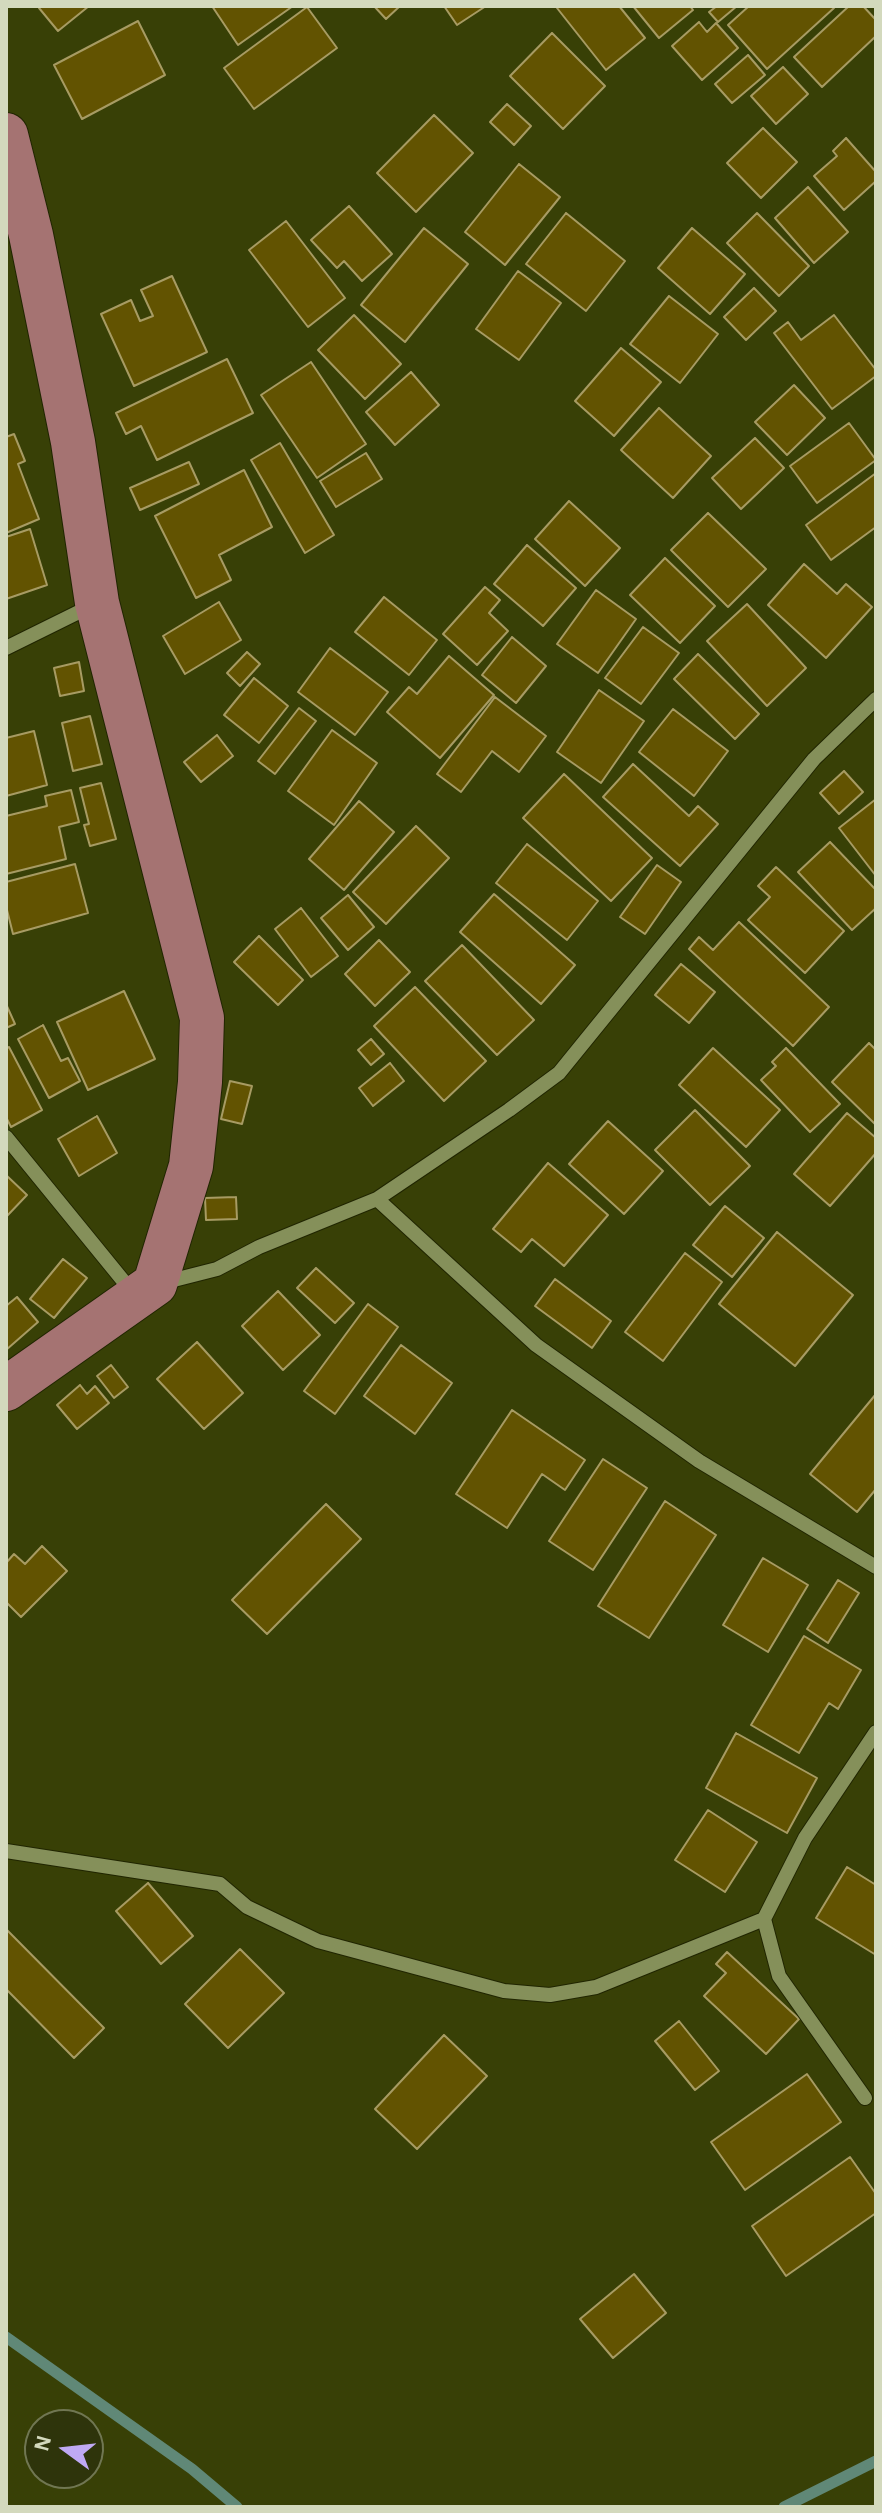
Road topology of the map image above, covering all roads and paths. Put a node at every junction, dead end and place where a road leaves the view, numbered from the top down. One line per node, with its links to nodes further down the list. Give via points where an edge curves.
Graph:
1 (6, 135): 2 (main road, via 73,442)
2 (97, 603): 3 (street); 7 (main road, via 202,1018 191,1166)
3 (6, 648)
4 (876, 699): 6 (street, via 814,759 559,1073)
5 (6, 1137): 7 (street)
6 (377, 1199): 7 (street, via 217,1269); 9 (street, via 536,1345 699,1461)
7 (146, 1291): 8 (main road)
8 (6, 1389)
9 (876, 1567)
10 (876, 1732): 12 (street, via 805,1838)
11 (6, 1851): 12 (street, via 220,1884 247,1907 318,1941 504,1991 550,1995 596,1987)
12 (764, 1919): 13 (street, via 779,1976)
13 (865, 2098)

